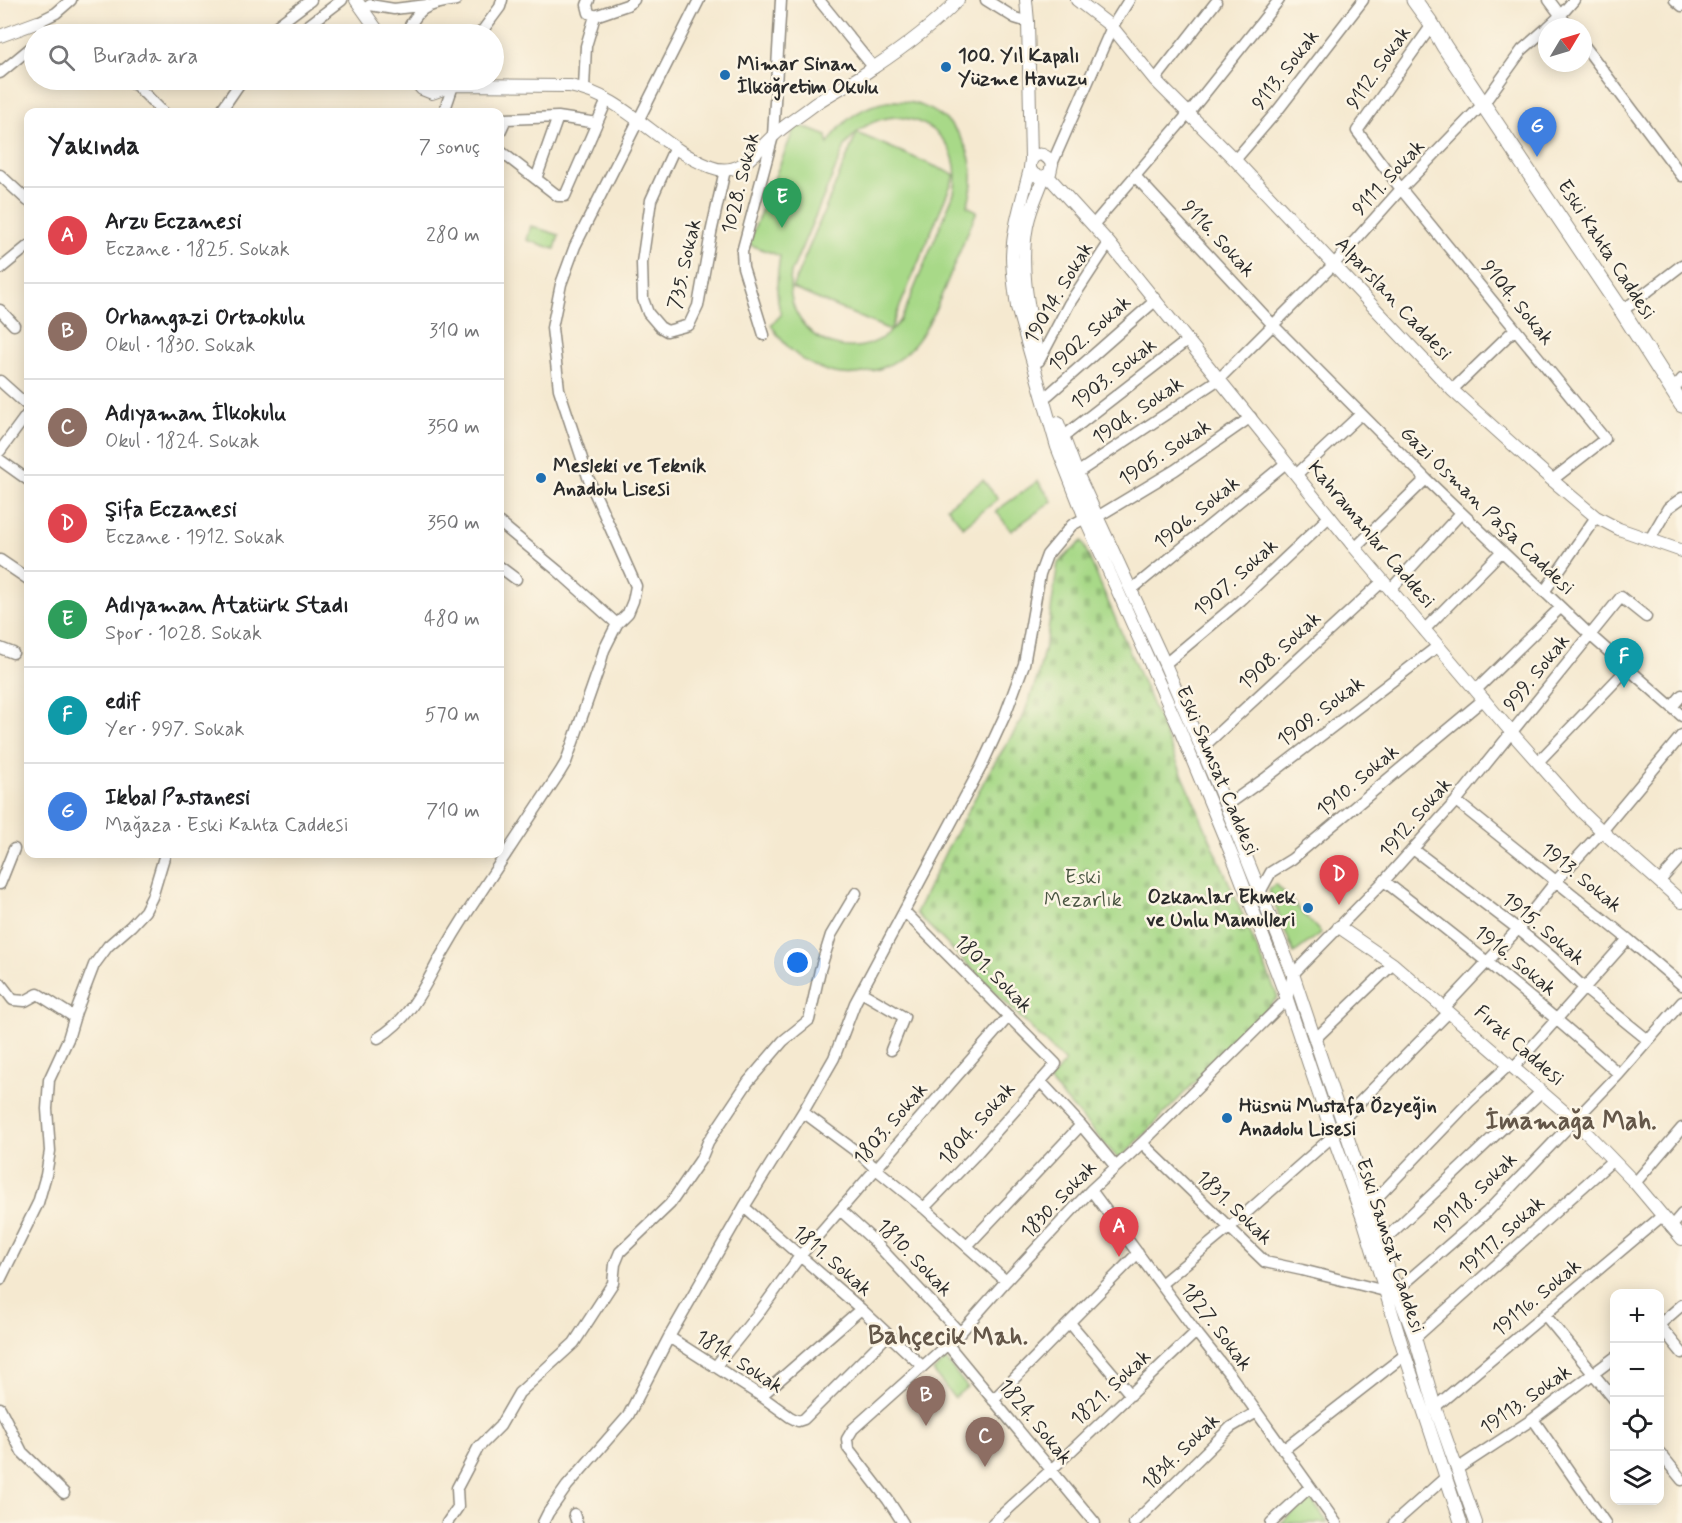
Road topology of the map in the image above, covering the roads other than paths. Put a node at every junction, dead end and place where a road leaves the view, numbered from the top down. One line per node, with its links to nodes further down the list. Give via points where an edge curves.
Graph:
1 (71, 0): 28 (street)
2 (311, 0): 31 (street)
3 (342, 0): 32 (street)
4 (456, 0): 24 (street)
5 (502, 0): 35 (street)
6 (589, 0): 26 (street, via 589,13)
7 (634, 0): 26 (street)
8 (699, 0): 58 (street)
9 (781, 0): 61 (street, 1028. Sokak)
10 (819, 0): 43 (street)
11 (958, 0): 43 (street, via 938,21)
12 (986, 0): 29 (street)
13 (1026, 0): 29 (street, Eski Samsat Caddesi)
14 (1077, 0): 38 (street, Alparslan Caddesi)
15 (1129, 0): 38 (street)
16 (1278, 0): 56 (street)
17 (1363, 0): 64 (street, 9113. Sokak)
18 (1414, 0): 36 (main road, Eski Kahta Caddesi)
19 (1549, 0): 27 (street)
20 (1574, 0): 27 (street, 9111. Sokak)
21 (1675, 0): 25 (street)
22 (1216, 2): 45 (street)
23 (359, 5): 24 (street, via 394,9); 33 (street)
24 (428, 5): 34 (street)
25 (1682, 6)
26 (595, 16): 47 (street, via 586,46)
27 (1560, 16)
28 (38, 22): 30 (street)
29 (1028, 22): 65 (street, Eski Samsat Caddesi)
30 (33, 24)
31 (279, 24)
32 (310, 24)
33 (373, 24)
34 (411, 24)
35 (487, 24)
36 (1432, 25): 52 (main road, Eski Kahta Caddesi); 72 (street, 9112. Sokak, via 1357,131)
37 (24, 27): 39 (street)
38 (1112, 27): 45 (street, Alparslan Caddesi); 67 (street)
39 (0, 36)
40 (1538, 36): 52 (street, 9111. Sokak, via 1522,50)
41 (24, 53): 44 (street)
42 (1592, 56): 69 (street)
43 (874, 68): 61 (street, via 818,102)
44 (0, 73)
45 (1155, 80): 56 (street, Alparslan Caddesi)
46 (504, 84): 47 (street)
47 (584, 88): 51 (street)
48 (141, 90): 53 (street)
49 (235, 90): 54 (street)
50 (451, 90): 55 (street)
51 (607, 100): 58 (street); 60 (street)
52 (1484, 103): 72 (street, 9111. Sokak); 82 (main road, Eski Kahta Caddesi)
53 (159, 108)
54 (223, 108)
55 (445, 108)
56 (1189, 113): 64 (street, Alparslan Caddesi); 70 (street)
57 (558, 117): 59 (street, via 506,119); 60 (street); 71 (street)
58 (639, 120): 62 (street); 127 (street, via 575,246 561,284 552,328 560,389 574,435 589,480 636,586 628,613)
59 (504, 123)
60 (597, 123): 71 (street, via 565,196 558,196)
61 (773, 136): 66 (street, via 743,164); 86 (street, 1028. Sokak, via 742,252)
62 (675, 147): 66 (street, via 694,160); 66 (street, 735. Sokak, via 651,200 642,264 643,298 648,313 667,331 689,325 698,306)
63 (504, 154): 71 (street)
64 (1235, 160): 77 (street, Alparslan Caddesi)
65 (1030, 164): 67 (street, Kahramanlar Caddesi, via 1034,175); 67 (street, via 1041,154 1048,157); 112 (street, Eski Samsat Caddesi, via 1012,255 1017,307 1057,447)
66 (725, 170)
67 (1048, 172): 74 (street, Kahramanlar Caddesi); 88 (street, Eski Samsat Caddesi, via 1032,207 1024,255)
68 (0, 175): 73 (street)
69 (1682, 176)
70 (1135, 177): 74 (street); 84 (street, 9116. Sokak)
71 (536, 179)
72 (1401, 189): 77 (street, 9111. Sokak); 85 (street, 9104. Sokak)
73 (24, 197)
74 (1093, 225): 75 (street, Kahramanlar Caddesi)
75 (1109, 243): 80 (street, Kahramanlar Caddesi); 88 (street, 19014. Sokak, via 1069,304)
76 (24, 249): 79 (street)
77 (1334, 264): 84 (street, 9111. Sokak); 92 (street, Alparslan Caddesi)
78 (1682, 265): 82 (street)
79 (0, 269)
80 (1156, 300): 87 (street, Kahramanlar Caddesi); 93 (street, 1902. Sokak)
81 (0, 310): 83 (street)
82 (1622, 311): 91 (main road, Eski Kahta Caddesi)
83 (14, 325)
84 (1274, 326): 89 (street, 9111. Sokak); 96 (street, Gazi Osman Paşa Caddesi)
85 (1515, 329): 92 (street); 107 (street, 9104. Sokak, via 1605,439)
86 (764, 335)
87 (1188, 340): 89 (street, Kahramanlar Caddesi); 99 (street, 1903. Sokak)
88 (1039, 361): 93 (street, Eski Samsat Caddesi)
89 (1219, 379): 97 (street, Kahramanlar Caddesi); 103 (street, 1904. Sokak)
90 (0, 381): 94 (street)
91 (1677, 385): 95 (main road, Eski Kahta Caddesi)
92 (1452, 390): 107 (street, Alparslan Caddesi)
93 (1048, 395): 99 (street, Eski Samsat Caddesi)
94 (24, 402)
95 (1682, 405)
96 (1361, 414): 104 (street); 106 (street, Gazi Osman Paşa Caddesi)
97 (1251, 417): 102 (street, Kahramanlar Caddesi); 112 (street, 1905. Sokak, via 1175,471)
98 (24, 418): 100 (street)
99 (1063, 437): 103 (street, Eski Samsat Caddesi)
100 (0, 451)
101 (0, 460): 105 (street)
102 (1286, 463): 104 (street, Kahramanlar Caddesi); 123 (street, 1906. Sokak)
103 (1077, 473): 112 (street, Eski Samsat Caddesi)
104 (1296, 475): 110 (street, Kahramanlar Caddesi)
105 (24, 477)
106 (1426, 478): 109 (street, Gazi Osman Paşa Caddesi); 115 (street)
107 (1552, 480): 111 (street, Alparslan Caddesi)
108 (1682, 498): 114 (street, via 1668,508)
109 (1461, 513): 116 (street, Gazi Osman Paşa Caddesi); 122 (street, 1908. Sokak)
110 (1330, 516): 115 (street, Kahramanlar Caddesi); 133 (street, 1907. Sokak, via 1240,601)
111 (1596, 517): 114 (street, Alparslan Caddesi, via 1619,530); 124 (street)
112 (1091, 518): 123 (street, Eski Samsat Caddesi); 160 (street, 1905. Sokak, via 1072,525 1047,555 1024,664 1013,696 981,767); 171 (street, Eski Samsat Caddesi, via 1233,858)
113 (504, 526): 127 (street)
114 (1650, 539): 117 (street, Alparslan Caddesi)
115 (1355, 548): 122 (street, Kahramanlar Caddesi)
116 (1502, 551): 124 (street, Gazi Osman Paşa Caddesi); 128 (street)
117 (1682, 551)
118 (0, 560): 120 (street)
119 (504, 570): 121 (street)
120 (24, 576)
121 (516, 579)
122 (1387, 585): 128 (street, Kahramanlar Caddesi); 142 (street, 1908. Sokak)
123 (1131, 590): 133 (street, Eski Samsat Caddesi)
124 (1544, 592): 125 (street, Gazi Osman Paşa Caddesi)
125 (1560, 608): 129 (street, Gazi Osman Paşa Caddesi); 135 (street)
126 (1646, 617): 129 (street, 999. Sokak, via 1621,597)
127 (617, 624): 152 (street, via 566,762)
128 (1424, 630): 130 (street, Kahramanlar Caddesi)
129 (1590, 635): 134 (street, Gazi Osman Paşa Caddesi); 140 (street, 999. Sokak)
130 (1438, 646): 135 (street, Kahramanlar Caddesi); 145 (street, 1909. Sokak)
131 (0, 648): 132 (street)
132 (13, 653)
133 (1165, 664): 142 (street, Eski Samsat Caddesi)
134 (1628, 668): 138 (street, Gazi Osman Paşa Caddesi); 143 (street)
135 (1476, 690): 137 (street, Kahramanlar Caddesi)
136 (1682, 695): 138 (street)
137 (1484, 699): 140 (street, Kahramanlar Caddesi); 157 (street, 1910. Sokak, via 1292,859 1271,872)
138 (1672, 707): 139 (street, Gazi Osman Paşa Caddesi)
139 (1682, 716)
140 (1512, 733): 143 (street, Kahramanlar Caddesi); 144 (street, 1912. Sokak)
141 (1682, 735): 146 (street)
142 (1202, 748): 145 (street, Eski Samsat Caddesi)
143 (1538, 762): 146 (street, Kahramanlar Caddesi)
144 (1456, 801): 148 (street, 1912. Sokak); 154 (street, 1913. Sokak)
145 (1226, 806): 157 (street, Eski Samsat Caddesi)
146 (1602, 831): 154 (street); 155 (street, Kahramanlar Caddesi)
147 (14, 849): 156 (street)
148 (1413, 849): 153 (street, 1912. Sokak); 162 (street, 1915. Sokak)
149 (1682, 856): 155 (street)
150 (164, 858): 175 (street, via 152,897 94,965)
151 (504, 858): 177 (street, via 419,997 391,1031)
152 (504, 858)
153 (1384, 881): 161 (street, 1912. Sokak); 164 (street, 1916. Sokak)
154 (1556, 881): 162 (street); 163 (street, 1913. Sokak)
155 (1659, 882): 159 (street, Kahramanlar Caddesi)
156 (0, 884)
157 (1260, 892): 166 (street, Eski Samsat Caddesi)
158 (856, 893): 249 (street, via 831,935 809,1020 783,1041 748,1082 670,1204 620,1252 613,1283 574,1342 519,1393 500,1426 478,1448 457,1488 458,1507)
159 (1682, 902)
160 (904, 911): 170 (street, 1905. Sokak); 174 (street, 1801. Sokak)
161 (1339, 927): 165 (street, Fırat Caddesi); 166 (street, 1912. Sokak)
162 (1518, 929): 164 (street); 169 (street, 1915. Sokak)
163 (1628, 939): 168 (street, 1913. Sokak); 169 (street)
164 (1487, 961): 173 (street); 176 (street, 1916. Sokak)
165 (1393, 964): 173 (street, Fırat Caddesi); 178 (street)
166 (1293, 974): 171 (street); 178 (street, Eski Samsat Caddesi)
167 (0, 983): 175 (street, via 13,1000 25,1001 38,994)
168 (1682, 985)
169 (1585, 989): 176 (street); 179 (street, 1915. Sokak)
170 (861, 992): 180 (street, via 904,1017); 186 (street, 1905. Sokak, via 834,1058)
171 (1287, 999): 191 (street, Eski Samsat Caddesi); 192 (street, 1830. Sokak)
172 (1682, 1002): 179 (street, 19118. Sokak)
173 (1447, 1010): 182 (street, Fırat Caddesi); 187 (street)
174 (1010, 1016): 181 (street, 1801. Sokak); 195 (street, 1803. Sokak)
175 (74, 1017): 211 (street, via 49,1080 50,1151 46,1175 38,1203)
176 (1558, 1019): 182 (street); 183 (street, 1916. Sokak)
177 (378, 1038)
178 (1315, 1039): 187 (street, Eski Samsat Caddesi)
179 (1648, 1040): 183 (street, 19118. Sokak)
180 (891, 1050)
181 (1056, 1064): 184 (street, 1804. Sokak)
182 (1512, 1065): 185 (street, Fırat Caddesi); 198 (street, via 1469,1102)
183 (1619, 1074): 188 (street, 19118. Sokak)
184 (1040, 1081): 189 (street); 200 (street, 1804. Sokak)
185 (1542, 1091): 188 (street, Fırat Caddesi); 207 (street)
186 (803, 1112): 195 (street); 199 (street, 1905. Sokak)
187 (1342, 1120): 198 (street, Eski Samsat Caddesi)
188 (1574, 1120): 193 (street, Fırat Caddesi); 214 (street, 19118. Sokak, via 1487,1212)
189 (1081, 1125): 194 (street); 208 (street)
190 (1682, 1128): 196 (street)
191 (1333, 1137): 205 (street); 214 (street, Eski Samsat Caddesi)
192 (1142, 1143): 194 (street, 1830. Sokak); 205 (street, 1831. Sokak)
193 (1613, 1160): 196 (street, Fırat Caddesi); 225 (street, 19117. Sokak)
194 (1116, 1167): 197 (street, 1830. Sokak)
195 (876, 1169): 200 (street); 201 (street, 1803. Sokak)
196 (1635, 1183): 203 (street, Fırat Caddesi)
197 (1091, 1190): 209 (street, 1827. Sokak); 212 (street, 1830. Sokak)
198 (1370, 1205): 207 (street, Eski Samsat Caddesi)
199 (744, 1207): 210 (street, 1811. Sokak); 224 (street, 1905. Sokak)
200 (924, 1208): 208 (street)
201 (840, 1210): 210 (street, 1803. Sokak); 222 (street, 1810. Sokak)
202 (1682, 1214): 204 (street)
203 (1662, 1216): 204 (street, Fırat Caddesi); 217 (street, 19116. Sokak)
204 (1671, 1227): 206 (street, Fırat Caddesi)
205 (1229, 1228): 213 (street); 214 (street, 1831. Sokak, via 1264,1262)
206 (1682, 1239)
207 (1382, 1242): 214 (street, Eski Samsat Caddesi)
208 (968, 1246): 212 (street)
209 (1138, 1253): 213 (street, 1827. Sokak); 219 (street)
210 (800, 1256): 216 (street, 1811. Sokak); 231 (street, 1803. Sokak)
211 (0, 1280)
212 (1006, 1281): 222 (street, 1830. Sokak)
213 (1161, 1284): 221 (street, 1827. Sokak)
214 (1391, 1291): 225 (street, Eski Samsat Caddesi); 228 (street, Eski Samsat Caddesi)
215 (1682, 1305): 218 (street)
216 (861, 1309): 223 (street, 1811. Sokak); 234 (street)
217 (1545, 1315): 232 (street); 237 (street, 19116. Sokak)
218 (1664, 1321)
219 (1070, 1323): 233 (street); 236 (street)
220 (1664, 1331): 227 (street)
221 (1196, 1332): 233 (street, 1821. Sokak); 239 (street, 1827. Sokak)
222 (960, 1333): 226 (street, 1830. Sokak)
223 (888, 1335): 230 (street, 1811. Sokak); 234 (street, 1814. Sokak, via 804,1419 790,1418)
224 (669, 1337): 231 (street, 1814. Sokak); 250 (street, 1905. Sokak, via 628,1416 567,1486)
225 (1415, 1338): 237 (street, Eski Samsat Caddesi)
226 (948, 1345): 230 (street, 1830. Sokak); 236 (street, 1824. Sokak)
227 (1682, 1353)
228 (1405, 1356): 241 (street); 244 (street, Eski Samsat Caddesi)
229 (1610, 1361): 232 (street, 19113. Sokak)
230 (922, 1366): 251 (street, 1830. Sokak, via 847,1439 848,1448)
231 (715, 1367): 234 (street, 1814. Sokak)
232 (1594, 1374): 235 (street); 240 (street, 19113. Sokak)
233 (1131, 1395): 243 (street, 1821. Sokak)
234 (761, 1396)
235 (1612, 1397)
236 (993, 1400): 243 (street, 1824. Sokak)
237 (1435, 1407): 244 (street, Eski Samsat Caddesi)
238 (0, 1408): 247 (street, via 22,1452)
239 (1257, 1412): 241 (street, 1827. Sokak); 254 (street, 1834. Sokak, via 1231,1427)
240 (1533, 1419): 244 (street, 19113. Sokak); 248 (street)
241 (1283, 1450): 246 (street, 1827. Sokak)
242 (1664, 1459): 245 (street)
243 (1051, 1470): 252 (street, 1821. Sokak); 253 (street, 1824. Sokak)
244 (1452, 1473): 257 (street, 19113. Sokak); 258 (street, Eski Samsat Caddesi); 259 (street, Eski Samsat Caddesi)
245 (1682, 1480)
246 (1310, 1487): 255 (street); 256 (street, 1827. Sokak)
247 (64, 1493)
248 (1604, 1522)
249 (447, 1523)
250 (543, 1523)
251 (903, 1523)
252 (993, 1523)
253 (1095, 1523)
254 (1134, 1523)
255 (1271, 1523)
256 (1336, 1523)
257 (1394, 1523)
258 (1461, 1523)
259 (1476, 1523)

